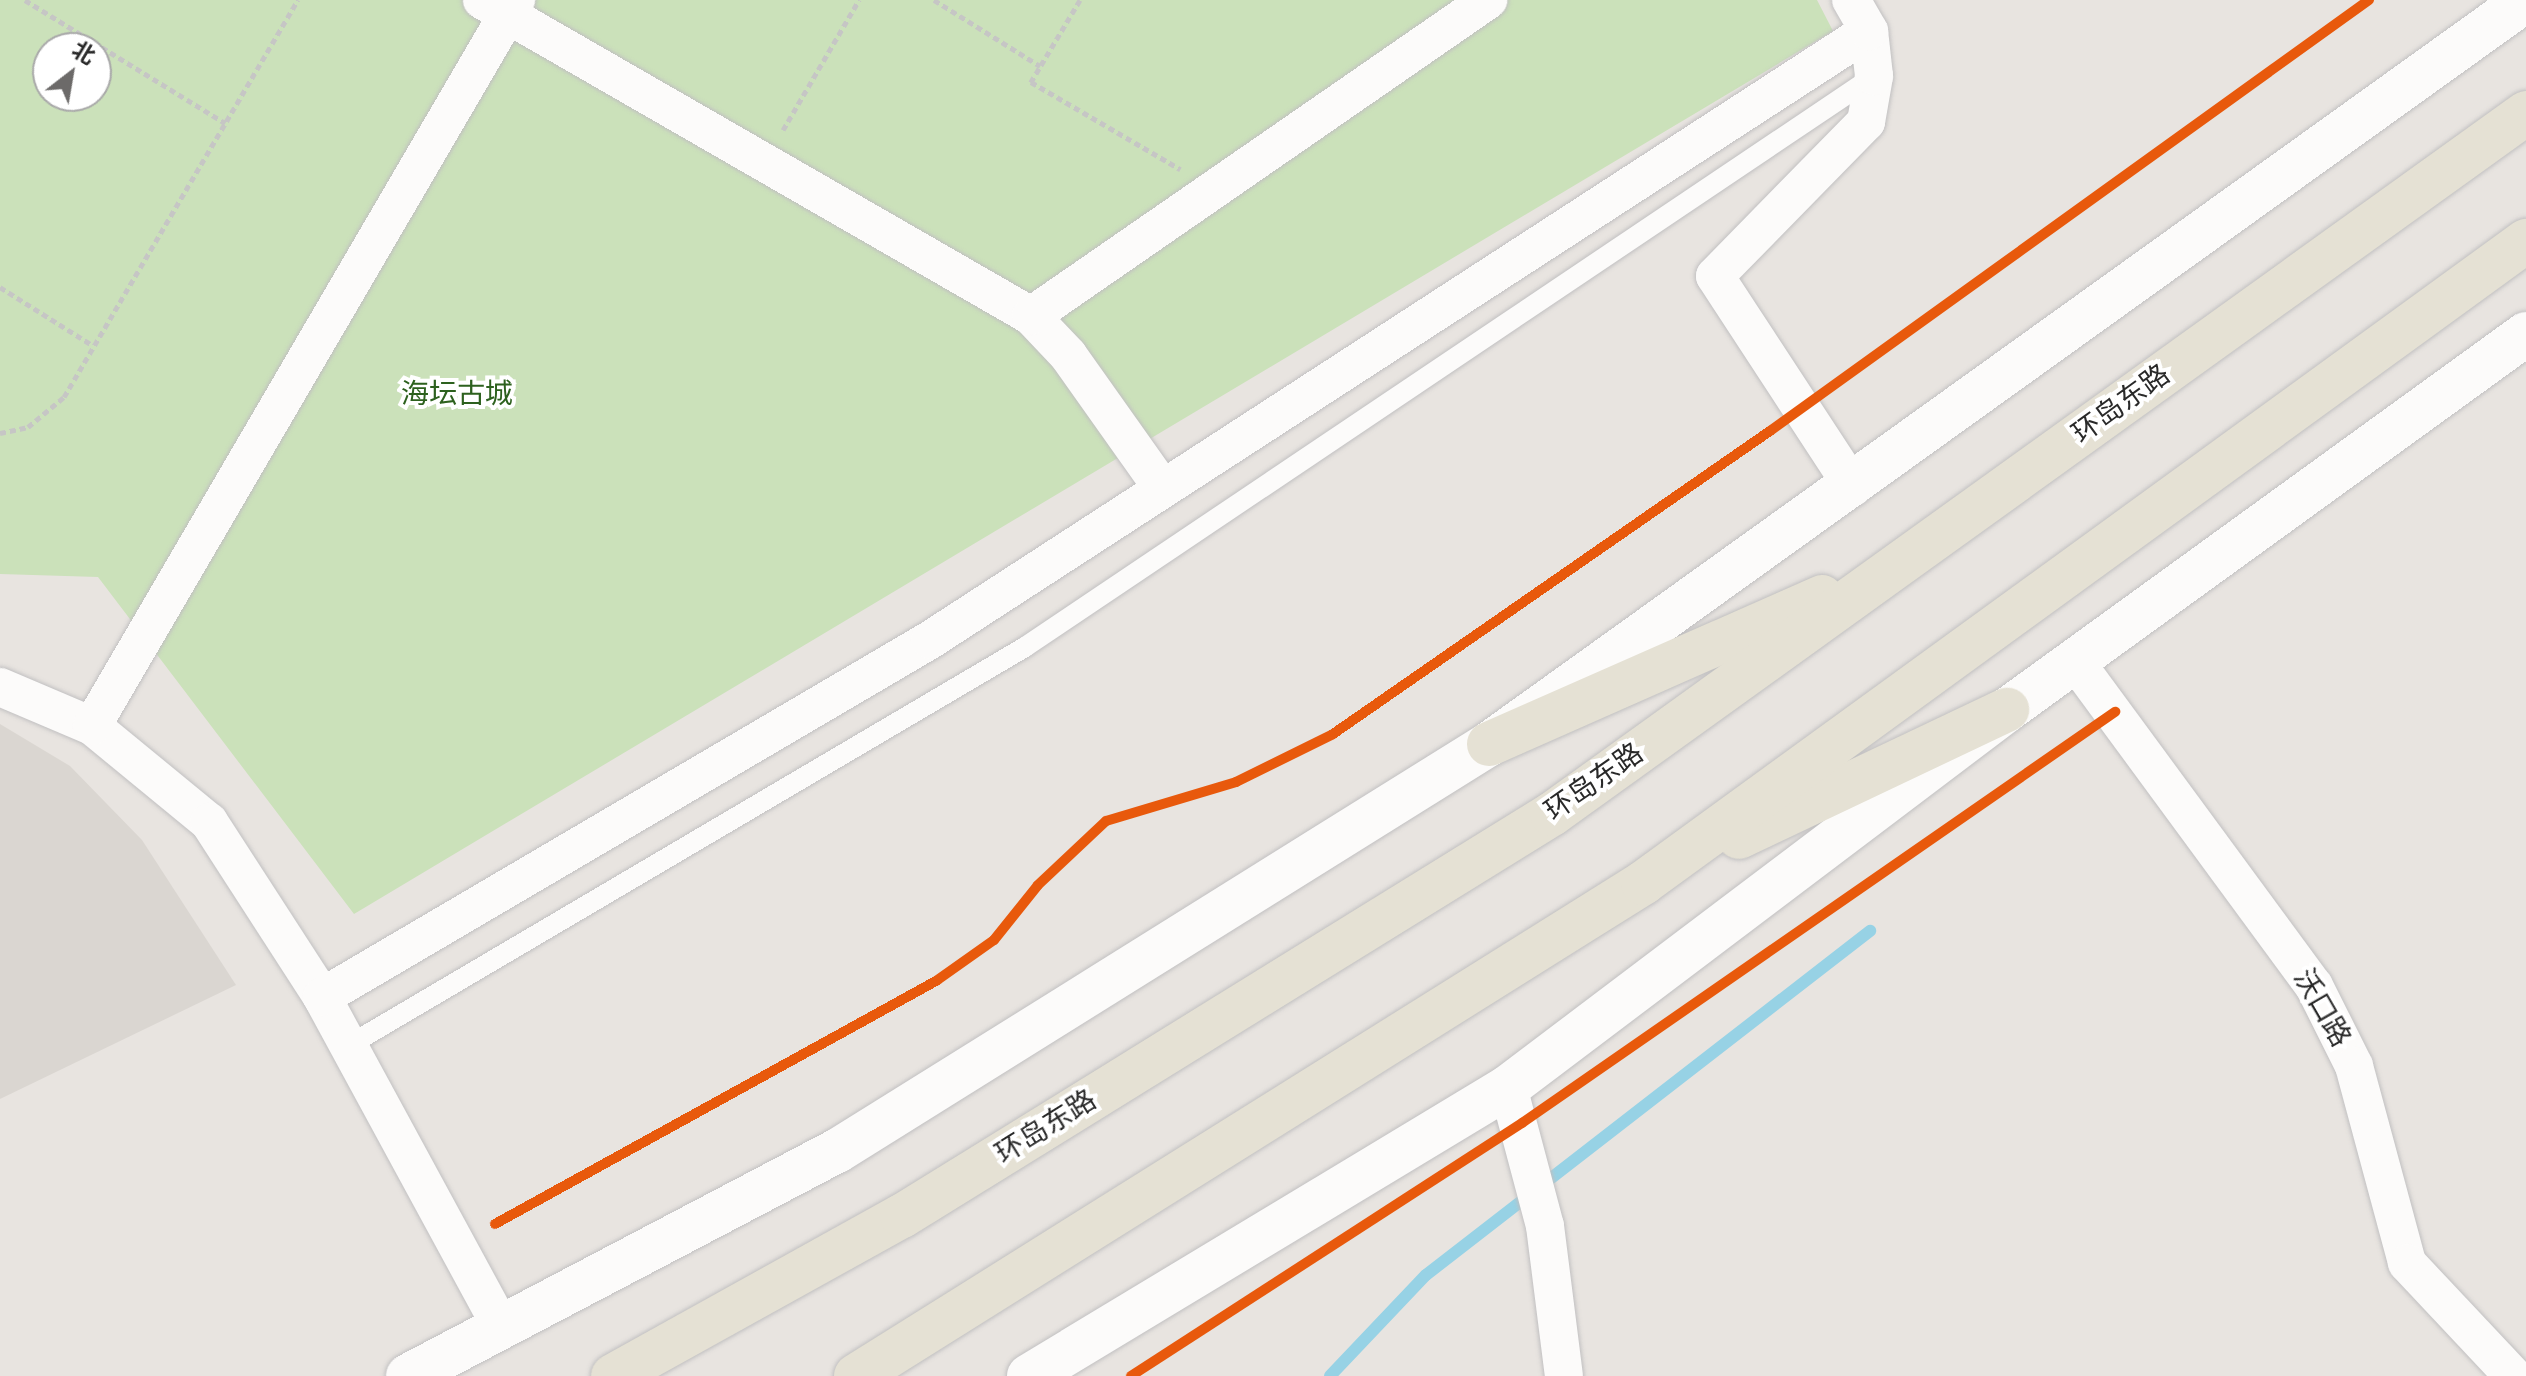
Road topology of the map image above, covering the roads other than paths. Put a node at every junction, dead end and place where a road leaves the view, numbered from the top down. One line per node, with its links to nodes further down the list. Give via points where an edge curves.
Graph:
1 (1488, 0): 8 (street)
2 (2526, 0): 10 (street)
3 (502, 5): 8 (street); 16 (street)
4 (1860, 16): 5 (street); 11 (street)
5 (1874, 76): 10 (street, via 1866,122 1715,276); 20 (lane, via 1025,647)
6 (2526, 113): 12 (main road, 环岛东路)
7 (2526, 241): 18 (main road)
8 (1031, 316): 11 (street, via 1068,355)
9 (2526, 334): 13 (street)
10 (1853, 487): 17 (street)
11 (1163, 489): 19 (street, via 930,640)
12 (1904, 560): 17 (main road); 24 (main road, 环岛东路, via 1552,814 902,1216)
13 (2075, 661): 15 (street); 28 (street, 沃口路, via 2314,986 2354,1066 2407,1263)
14 (0, 687): 16 (street)
15 (2007, 710): 18 (main road); 21 (street)
16 (92, 726): 19 (street, via 209,822)
17 (1489, 744): 22 (street, via 837,1151)
18 (1643, 883): 25 (main road)
19 (322, 997): 20 (street)
20 (346, 1047): 22 (street)
21 (1508, 1087): 26 (street); 27 (street, via 1535,1190)
22 (501, 1327): 23 (street)
23 (408, 1376)
24 (613, 1376)
25 (856, 1376)
26 (1029, 1376)
27 (1564, 1376)
28 (2513, 1376)

